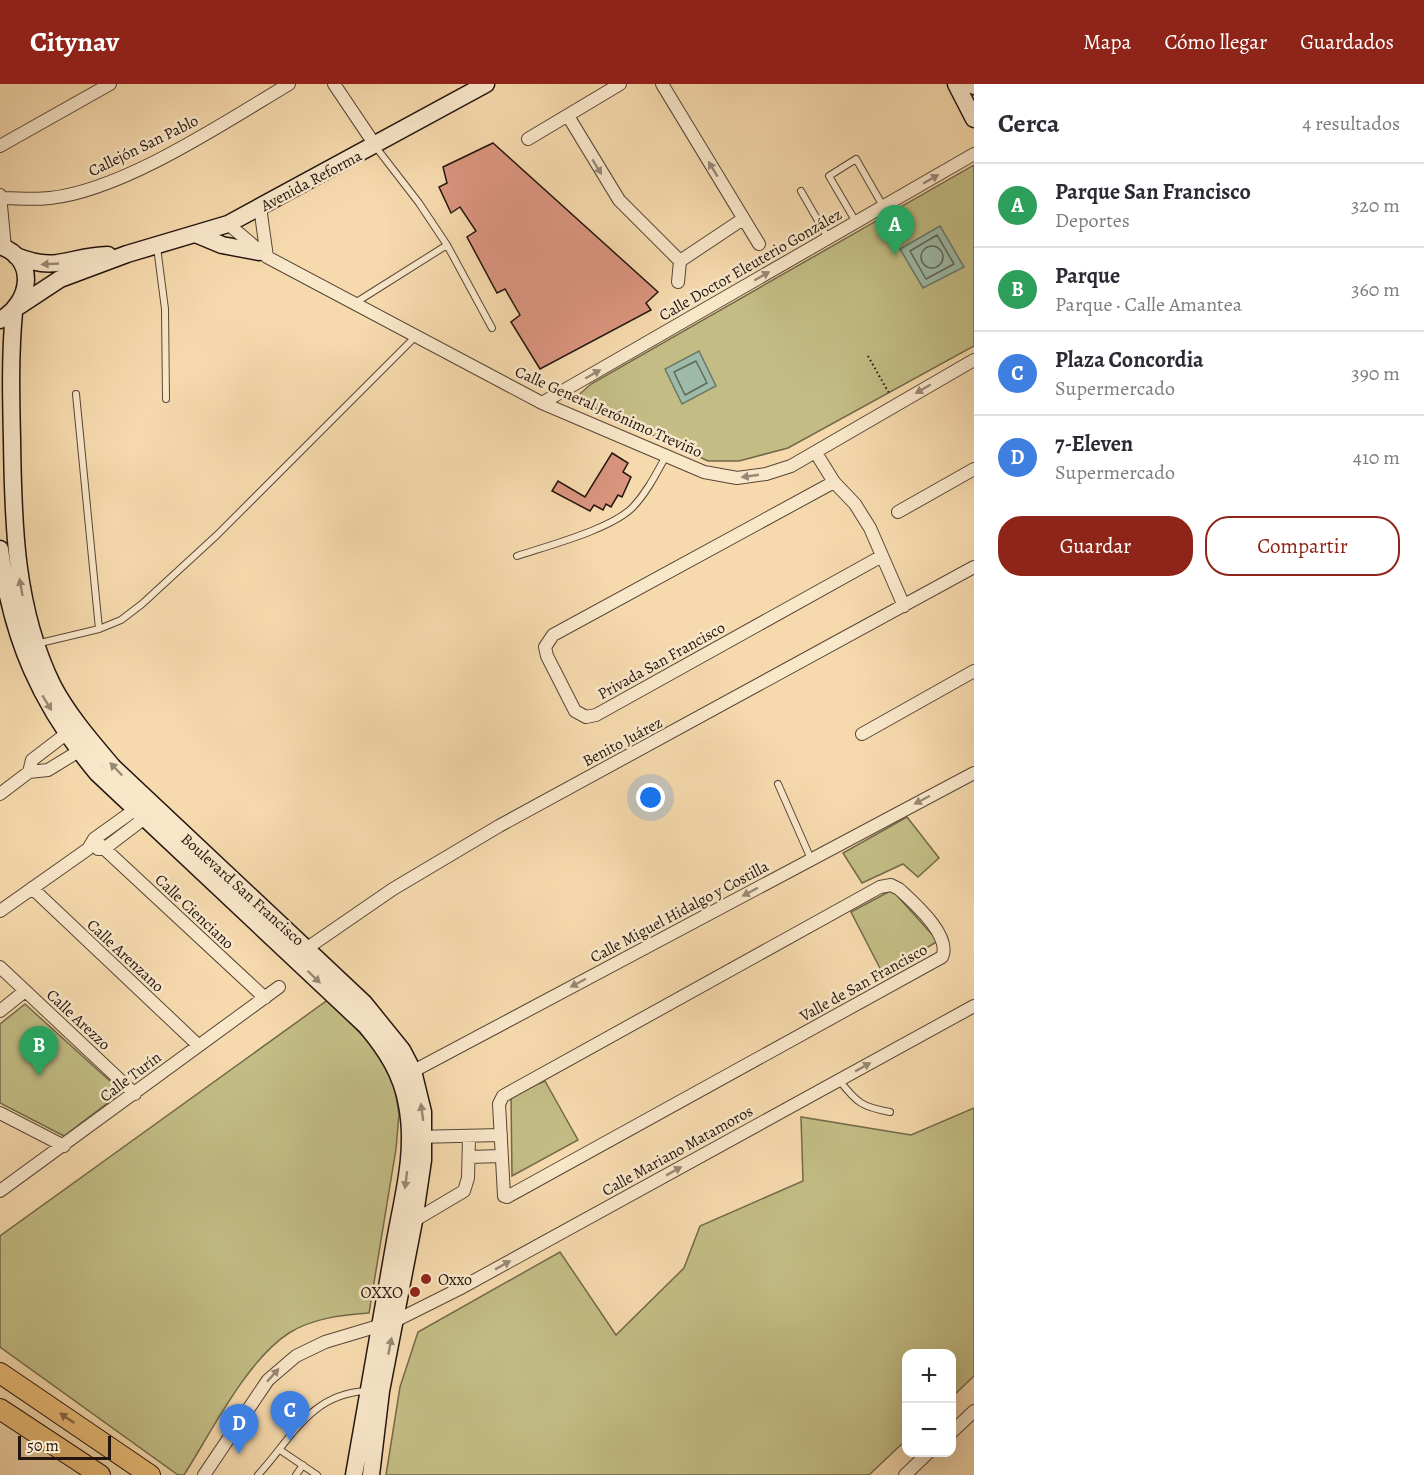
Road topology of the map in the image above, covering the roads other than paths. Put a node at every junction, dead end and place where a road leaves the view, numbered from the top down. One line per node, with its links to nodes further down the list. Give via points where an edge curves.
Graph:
1 (111, 84): 12 (street)
2 (290, 84): 15 (street, Callejón San Pablo, via 115,180 51,198)
3 (486, 84): 11 (street, Avenida Reforma)
4 (620, 84): 8 (street)
5 (662, 84): 18 (street, one-way to 5)
6 (957, 84): 9 (street)
7 (337, 89): 11 (street)
8 (568, 116): 10 (street); 29 (street, one-way to 29, via 620,201)
9 (974, 119)
10 (528, 139)
11 (375, 145): 17 (street, Avenida Reforma); 25 (lane)
12 (0, 146)
13 (974, 154): 16 (street, Calle Doctor Eleuterio González, one-way to 13)
14 (801, 191): 22 (lane)
15 (0, 197): 26 (street)
16 (883, 206): 19 (street, Calle Doctor Eleuterio González); 19 (lane, via 855,159 829,176)
17 (260, 207): 20 (street, Avenida Reforma); 28 (street)
18 (743, 219): 23 (street); 29 (street)
19 (856, 222): 22 (street, Calle Doctor Eleuterio González)
20 (228, 224): 21 (street, Avenida Reforma); 28 (street, Calle General Jerónimo Treviño)
21 (198, 235): 24 (street, Avenida Reforma); 28 (street, via 222,246)
22 (828, 238): 38 (street, Calle Doctor Eleuterio González, one-way to 22)
23 (759, 244)
24 (157, 246): 27 (street, Avenida Reforma); 37 (lane, via 165,309)
25 (447, 246): 31 (lane); 33 (lane)
26 (7, 250): 27 (street, Avenida Reforma, one-way to 26, via 95,255 49,265 37,264); 32 (street, Boulevard San Francisco, via 23,267 26,280 25,293)
27 (127, 254): 32 (street, Avenida Reforma, via 60,279)
28 (263, 255): 31 (street, Calle General Jerónimo Treviño)
29 (680, 261): 30 (street)
30 (678, 282)
31 (355, 303): 34 (street, Calle General Jerónimo Treviño)
32 (11, 312): 50 (street, Boulevard San Francisco, one-way to 32, via 13,516)
33 (492, 328)
34 (417, 335): 38 (street, Calle General Jerónimo Treviño); 49 (lane, via 209,542 135,609)
35 (974, 360): 39 (street, Calle General Jerónimo Treviño, one-way to 39)
36 (76, 394): 49 (lane)
37 (166, 399)
38 (542, 403): 40 (street, Calle General Jerónimo Treviño)
39 (816, 453): 40 (street, Calle General Jerónimo Treviño, one-way to 40, via 792,466 737,478 704,472); 42 (street)
40 (666, 456): 45 (lane, via 649,488 631,510 603,526)
41 (974, 470): 43 (street)
42 (834, 482): 46 (street, via 855,504); 46 (street, Privada San Francisco, via 553,636 545,647 547,656 574,711 586,717 596,715)
43 (898, 512)
44 (0, 549): 50 (street, Boulevard San Francisco, via 10,608)
45 (517, 556)
46 (882, 556): 48 (street)
47 (974, 567): 48 (street, Benito Juárez)
48 (904, 606): 65 (street, Benito Juárez, via 499,826 393,889)
49 (99, 629): 50 (lane)
50 (29, 647): 52 (street, Boulevard San Francisco, one-way to 52, via 41,693); 59 (street, Boulevard San Francisco, one-way to 50, via 76,722)
51 (974, 671): 53 (street)
52 (66, 734): 54 (street, Boulevard San Francisco); 55 (street, via 32,760)
53 (862, 734)
54 (79, 751): 55 (street, via 48,770); 59 (street, Boulevard San Francisco, via 97,773)
55 (29, 772): 58 (street)
56 (974, 773): 62 (street, Calle Miguel Hidalgo y Costilla, one-way to 62)
57 (778, 784): 62 (lane)
58 (0, 794)
59 (146, 809): 60 (street); 61 (street); 65 (street, Boulevard San Francisco)
60 (91, 844): 61 (street); 63 (street)
61 (104, 849): 69 (street, Calle Cienciano)
62 (811, 859): 73 (street, Calle Miguel Hidalgo y Costilla, one-way to 73)
63 (32, 888): 64 (street); 72 (street, Calle Arenzano)
64 (0, 911)
65 (301, 953): 73 (street, Boulevard San Francisco, via 385,1026 402,1050)
66 (0, 967): 68 (street, Calle Arezzo)
67 (279, 987): 69 (street, Calle Turín)
68 (25, 992): 71 (street); 75 (street, Calle Arezzo)
69 (265, 998): 72 (street, Calle Turín)
70 (974, 1006): 74 (street, Calle Mariano Matamoros, one-way to 70)
71 (0, 1011)
72 (198, 1045): 75 (street, Calle Turín)
73 (407, 1075): 79 (street, Boulevard San Francisco, via 423,1112)
74 (839, 1080): 76 (lane, via 864,1107); 87 (street, Calle Mariano Matamoros, one-way to 74, via 459,1289)
75 (135, 1094): 81 (street, Calle Turín)
76 (890, 1112)
77 (0, 1113): 81 (street)
78 (501, 1135): 80 (street); 82 (street, Valle de San Francisco); 82 (street, Valle de San Francisco, via 499,1104 503,1096 880,887 899,889 943,938 944,953 937,961 506,1197)
79 (417, 1137): 80 (street); 85 (street, Boulevard San Francisco); 86 (street, Boulevard San Francisco, one-way to 86)
80 (469, 1137): 83 (street)
81 (64, 1146): 84 (street, Calle Turín)
82 (501, 1155): 83 (street)
83 (469, 1157): 85 (street, via 467,1186 462,1194)
84 (0, 1191)
85 (414, 1221): 86 (street); 87 (street, Boulevard San Francisco)
86 (398, 1227): 87 (street, Boulevard San Francisco)
87 (388, 1323): 89 (street, Boulevard San Francisco); 97 (street, Calle Mariano Matamoros, one-way to 87, via 268,1380 281,1367 310,1348)
88 (0, 1373): 100 (main road, one-way to 88)
89 (375, 1391): 94 (lane, via 343,1394 323,1402); 104 (street, Boulevard San Francisco); 105 (street, Boulevard San Francisco)
90 (0, 1409): 93 (main road)
91 (972, 1417): 92 (street)
92 (956, 1428)
93 (44, 1437): 98 (main road); 99 (main road, via 75,1448)
94 (280, 1450): 96 (lane); 101 (lane)
95 (924, 1457): 106 (street)
96 (303, 1465): 102 (lane); 103 (lane)
97 (206, 1474)
98 (100, 1475)
99 (112, 1475)
100 (150, 1475)
101 (258, 1475)
102 (296, 1475)
103 (317, 1475)
104 (354, 1475)
105 (371, 1475)
106 (905, 1475)

